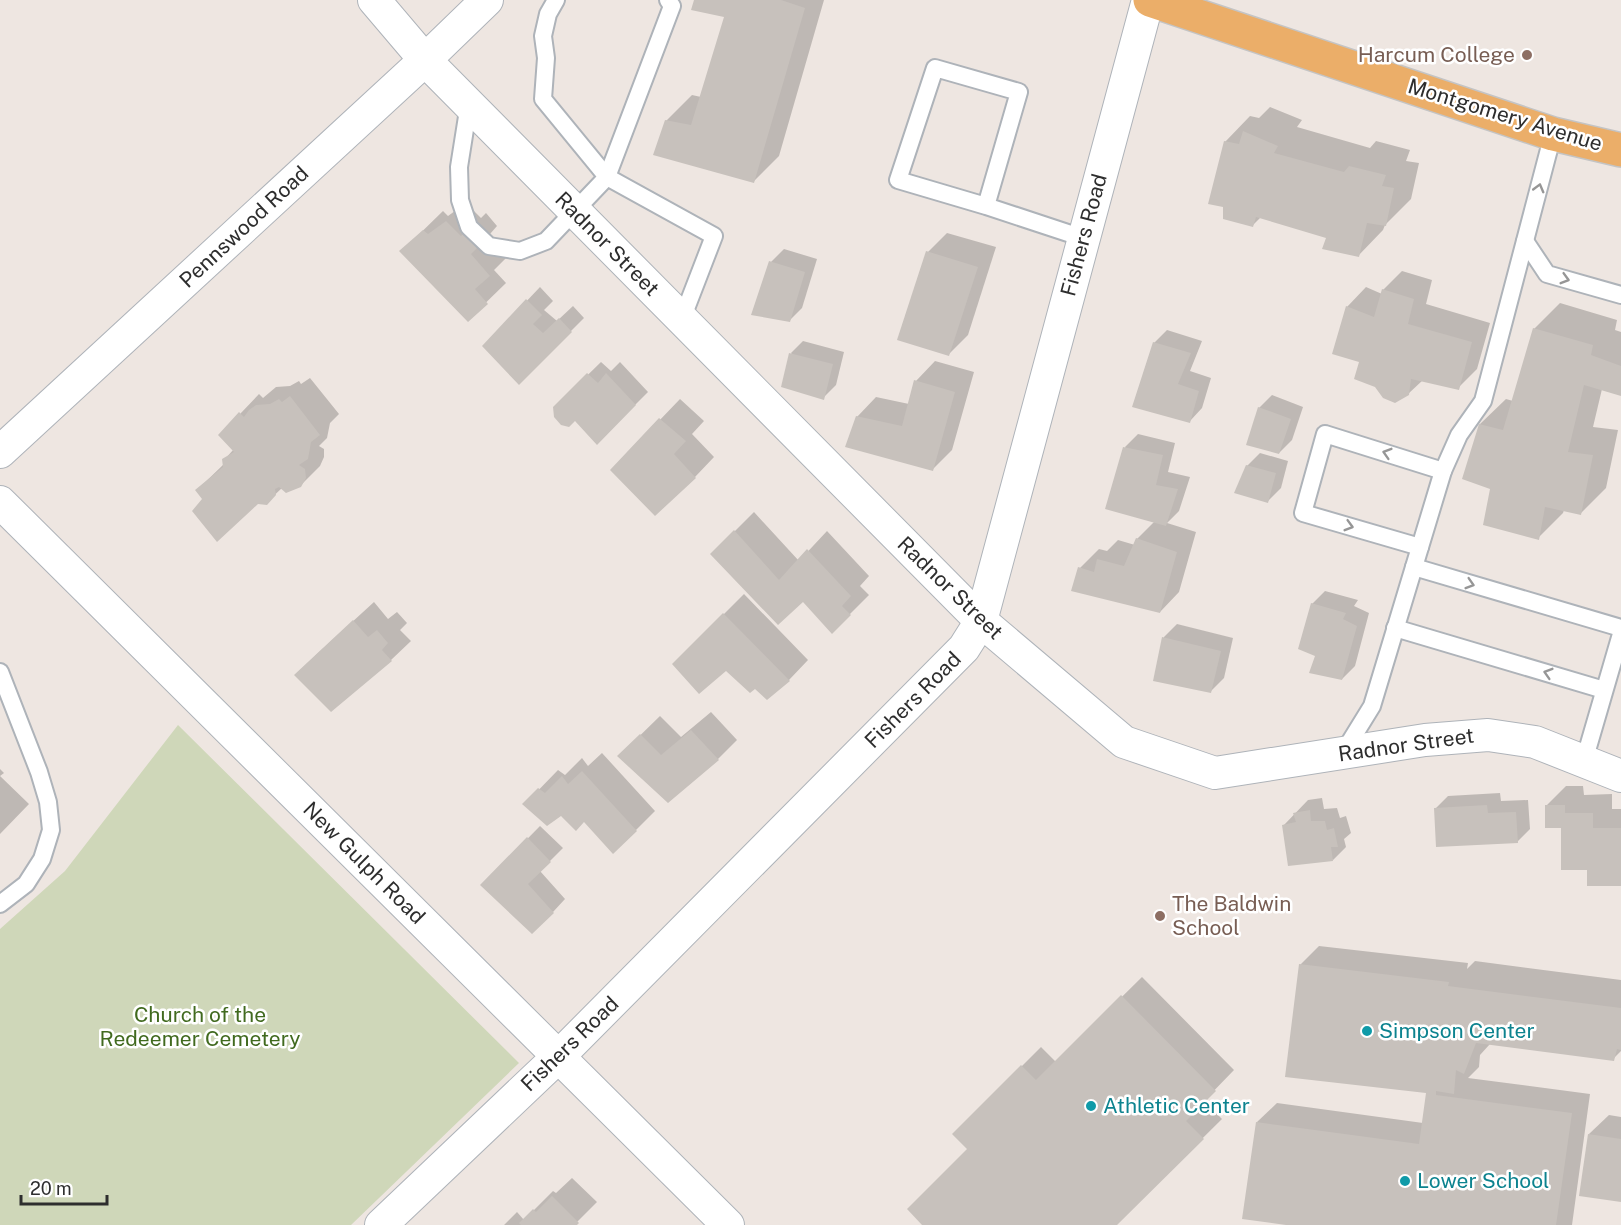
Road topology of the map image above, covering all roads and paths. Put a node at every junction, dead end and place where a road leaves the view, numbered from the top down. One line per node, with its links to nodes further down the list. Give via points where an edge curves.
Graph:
1 (374, 0): 6 (street, Radnor Street)
2 (487, 0): 6 (street, Pennswood Road)
3 (556, 0): 10 (lane, via 543,36 543,99)
4 (668, 0): 10 (lane, via 672,6)
5 (1149, 0): 8 (main road, Montgomery Avenue); 13 (street, Fishers Road)
6 (425, 60): 7 (street, Radnor Street); 17 (street, Pennswood Road)
7 (469, 104): 12 (street, Radnor Street); 12 (lane, via 459,167 460,200 468,227 489,246 520,251 546,241)
8 (1553, 134): 9 (main road, Montgomery Avenue); 14 (lane, one-way to 8)
9 (1621, 150)
10 (607, 177): 12 (lane); 16 (lane, via 714,236)
11 (986, 206): 11 (lane, via 898,180 935,68 1019,92); 13 (lane)
12 (575, 212): 16 (street, Radnor Street)
13 (1083, 238): 22 (street, Fishers Road)
14 (1525, 241): 15 (lane, one-way to 15, via 1548,274); 18 (lane, via 1484,401 1459,435)
15 (1621, 295)
16 (682, 319): 22 (street, Radnor Street)
17 (0, 452)
18 (1443, 471): 20 (lane); 20 (lane, one-way to 20, via 1325,434 1303,513)
19 (0, 502): 32 (street, New Gulph Road)
20 (1420, 547): 21 (lane)
21 (1414, 567): 23 (lane); 24 (lane, one-way to 24)
22 (981, 621): 28 (street, Radnor Street, via 1124,742 1215,773); 32 (street, Fishers Road, via 964,648)
23 (1395, 628): 27 (lane, one-way to 23); 28 (lane, via 1372,706)
24 (1621, 628)
25 (1621, 634): 27 (lane)
26 (0, 672): 31 (lane, via 39,772 51,830 42,859 26,884)
27 (1605, 690): 29 (lane)
28 (1342, 753): 29 (street, Radnor Street, via 1488,735 1535,742)
29 (1584, 761): 30 (street, Radnor Street)
30 (1621, 776)
31 (0, 904)
32 (559, 1056): 33 (street, Fishers Road); 34 (street, New Gulph Road)
33 (381, 1225)
34 (728, 1225)

